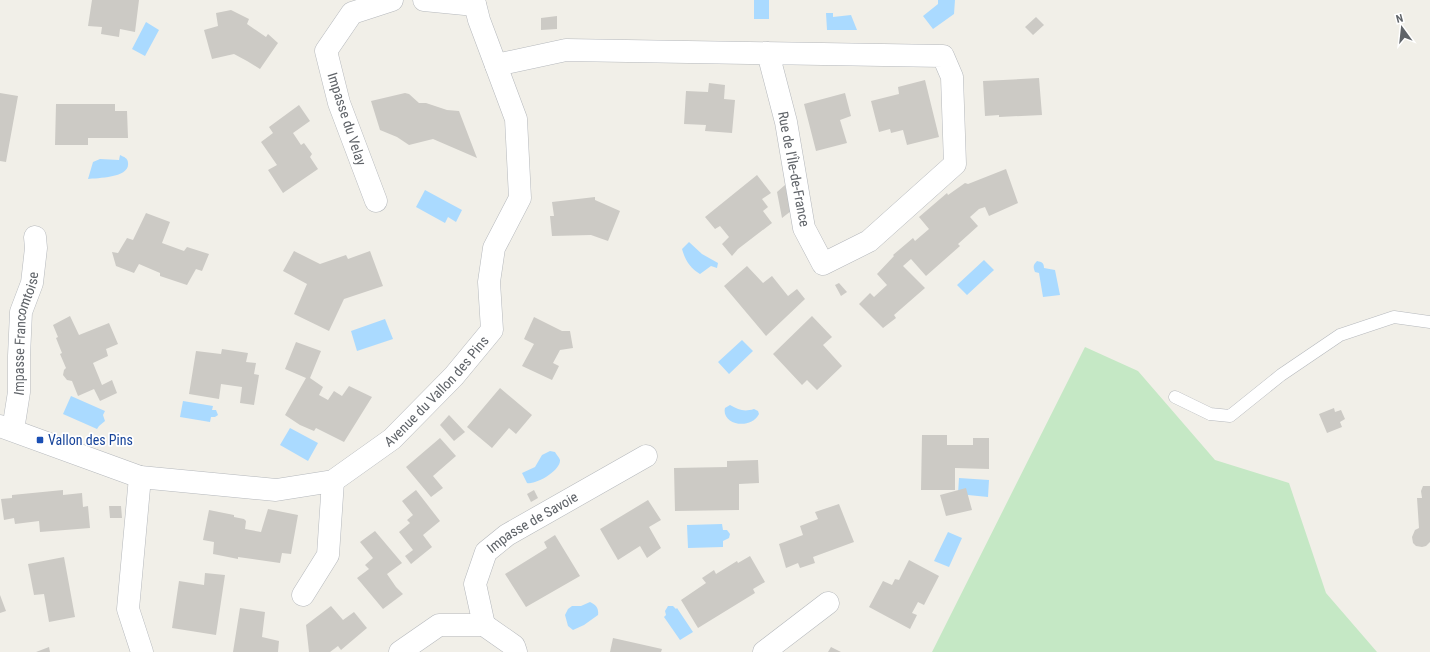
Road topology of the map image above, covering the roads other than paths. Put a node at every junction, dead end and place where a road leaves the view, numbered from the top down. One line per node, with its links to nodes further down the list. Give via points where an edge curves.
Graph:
1 (392, 0): 6 (street, Impasse du Velay, via 352,13 326,51 339,103)
2 (424, 0): 3 (street)
3 (474, 3): 5 (street, Avenue du Vallon des Pins)
4 (768, 53): 4 (street, Rue de l'Île-de-France, via 943,56 952,77 955,164 869,241 823,264 804,228 786,122); 5 (street, Rue de l'Île-de-France, via 566,50)
5 (496, 65): 13 (street, Avenue du Vallon des Pins, via 516,119 520,198 494,248 489,282 492,330 454,376 392,439)
6 (376, 200)
7 (35, 237): 10 (street, Impasse Francomtoise, via 32,283 21,312 19,392)
8 (1430, 322): 9 (lane, via 1394,317 1340,335 1281,375 1230,416 1210,414)
9 (1175, 397)
10 (3, 427): 12 (street, Avenue du Vallon des Pins)
11 (646, 456): 16 (street, Impasse de Savoie, via 507,535 486,552 476,584)
12 (140, 477): 13 (street, Avenue du Vallon des Pins, via 276,490); 17 (street, via 128,608)
13 (333, 481): 14 (street, via 328,554)
14 (303, 595)
15 (828, 603): 20 (street)
16 (484, 625): 18 (street, via 439,625); 19 (street, via 514,646)
17 (142, 652)
18 (400, 652)
19 (516, 652)
20 (764, 652)

